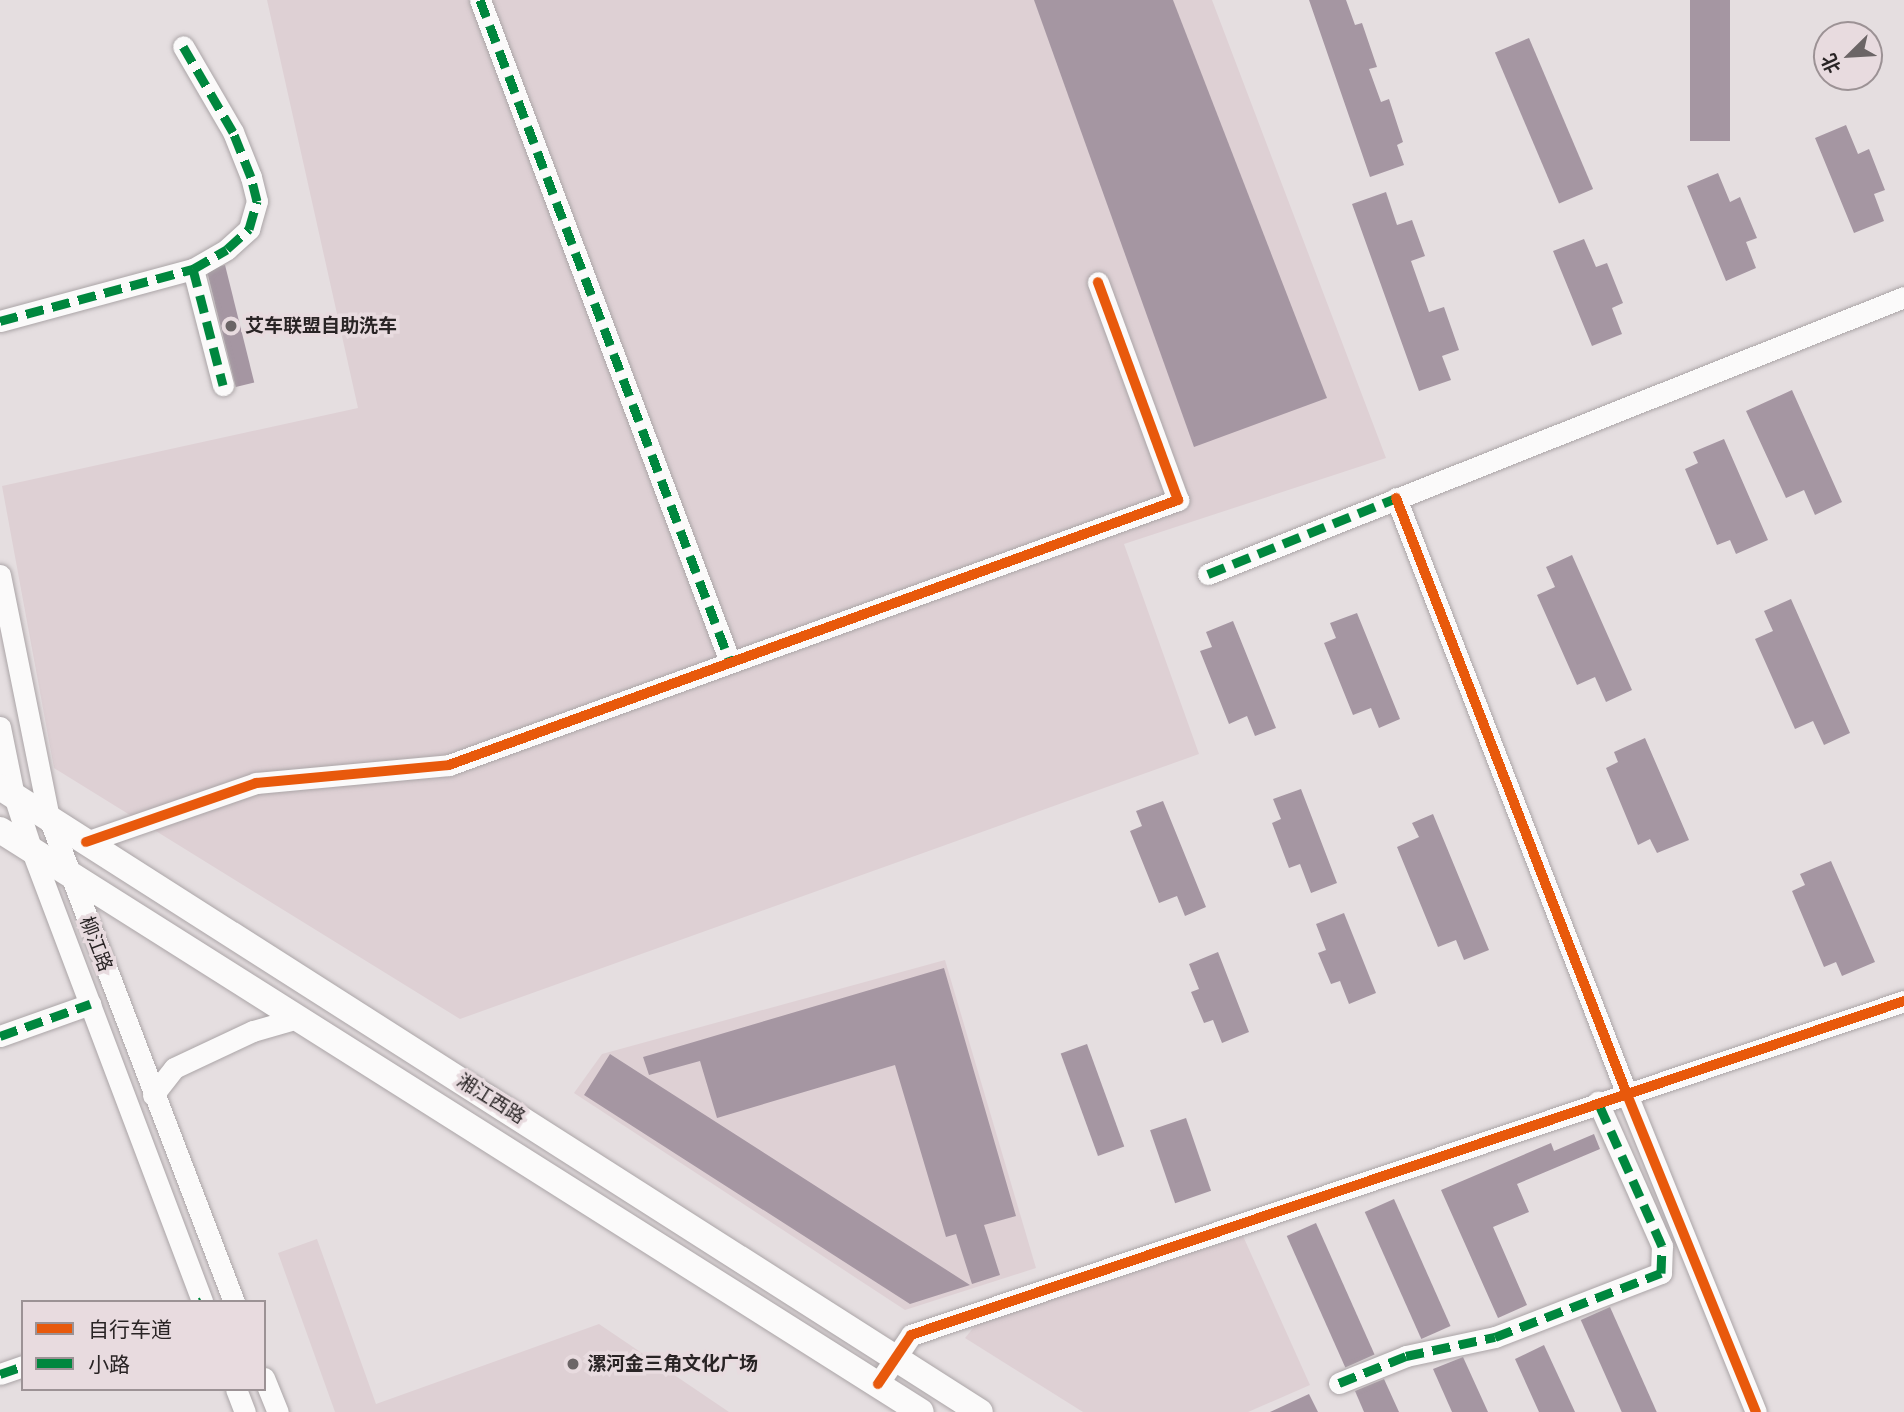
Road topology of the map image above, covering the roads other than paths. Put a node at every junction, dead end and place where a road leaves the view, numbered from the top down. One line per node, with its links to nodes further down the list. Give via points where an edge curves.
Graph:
1 (480, 0): 11 (street)
2 (183, 46): 3 (street, via 233,132 257,201 249,229)
3 (193, 269): 6 (street); 7 (street)
4 (1098, 282): 11 (street, via 1178,500)
5 (1904, 297): 8 (street)
6 (0, 321)
7 (223, 385)
8 (1396, 498): 9 (street); 23 (street)
9 (1208, 574)
10 (0, 575): 14 (street, 柳江路)
11 (730, 662): 16 (street, via 449,765 256,783)
12 (0, 727): 13 (street, 柳江路)
13 (7, 791): 14 (main road, 湘江西路); 17 (street, 柳江路)
14 (49, 818): 16 (main road, 湘江西路); 18 (street, 柳江路)
15 (0, 830): 17 (main road, 湘江西路)
16 (86, 842): 28 (main road, 湘江西路)
17 (32, 850): 18 (main road, 湘江西路); 20 (street, 柳江路)
18 (69, 873): 21 (main road, 湘江西路); 24 (street, 柳江路)
19 (1904, 1001): 23 (street)
20 (90, 1004): 22 (street); 26 (street, 柳江路)
21 (298, 1018): 24 (street, via 253,1031 174,1068); 33 (main road, 湘江西路)
22 (0, 1036)
23 (1626, 1092): 25 (street); 39 (street)
24 (153, 1095): 27 (street, 柳江路)
25 (1598, 1102): 28 (street, via 911,1335); 32 (street, via 1662,1246 1661,1273 1495,1337 1406,1356)
26 (200, 1300)
27 (233, 1300)
28 (896, 1356): 33 (street); 38 (main road, 湘江西路)
29 (21, 1367): 30 (street)
30 (0, 1374)
31 (266, 1383): 36 (street)
32 (1339, 1383)
33 (878, 1384): 37 (main road, 湘江西路)
34 (237, 1391): 35 (street)
35 (245, 1412)
36 (278, 1412)
37 (921, 1412)
38 (980, 1412)
39 (1756, 1412)

